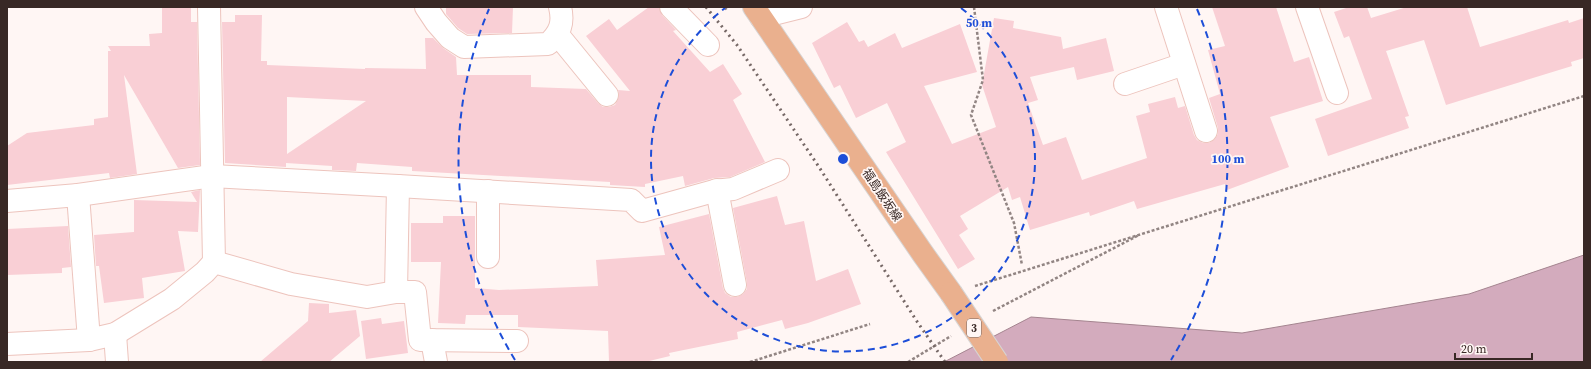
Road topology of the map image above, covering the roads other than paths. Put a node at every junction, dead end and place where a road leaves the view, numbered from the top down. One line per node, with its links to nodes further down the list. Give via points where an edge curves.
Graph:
1 (209, 7): 17 (street)
2 (426, 7): 9 (street, via 450,38 464,47 548,44)
3 (671, 7): 10 (street)
4 (801, 7): 8 (street)
5 (1166, 7): 11 (street)
6 (1307, 7): 13 (street)
7 (562, 8): 9 (street)
8 (758, 12): 34 (main road, 福島飯坂線 / 3, bridge)
9 (558, 35): 14 (street)
10 (708, 45)
11 (1184, 64): 12 (street); 15 (street)
12 (1125, 84)
13 (1337, 93)
14 (607, 95)
15 (1206, 131)
16 (778, 170): 19 (street, via 733,189)
17 (212, 176): 18 (street); 21 (street); 24 (street)
18 (398, 186): 20 (street); 26 (street)
19 (718, 190): 20 (street, via 642,211 631,200); 25 (street)
20 (488, 191): 23 (street)
21 (78, 195): 22 (street); 28 (street)
22 (7, 201)
23 (488, 257)
24 (214, 262): 26 (street, via 291,284 367,297); 27 (street, via 172,299)
25 (735, 285)
26 (396, 292): 29 (street, via 415,292 420,340)
27 (114, 334): 28 (street); 32 (street)
28 (89, 340): 31 (street)
29 (432, 340): 30 (street); 33 (street)
30 (517, 341)
31 (7, 344)
32 (117, 362)
33 (436, 362)
34 (997, 362)

